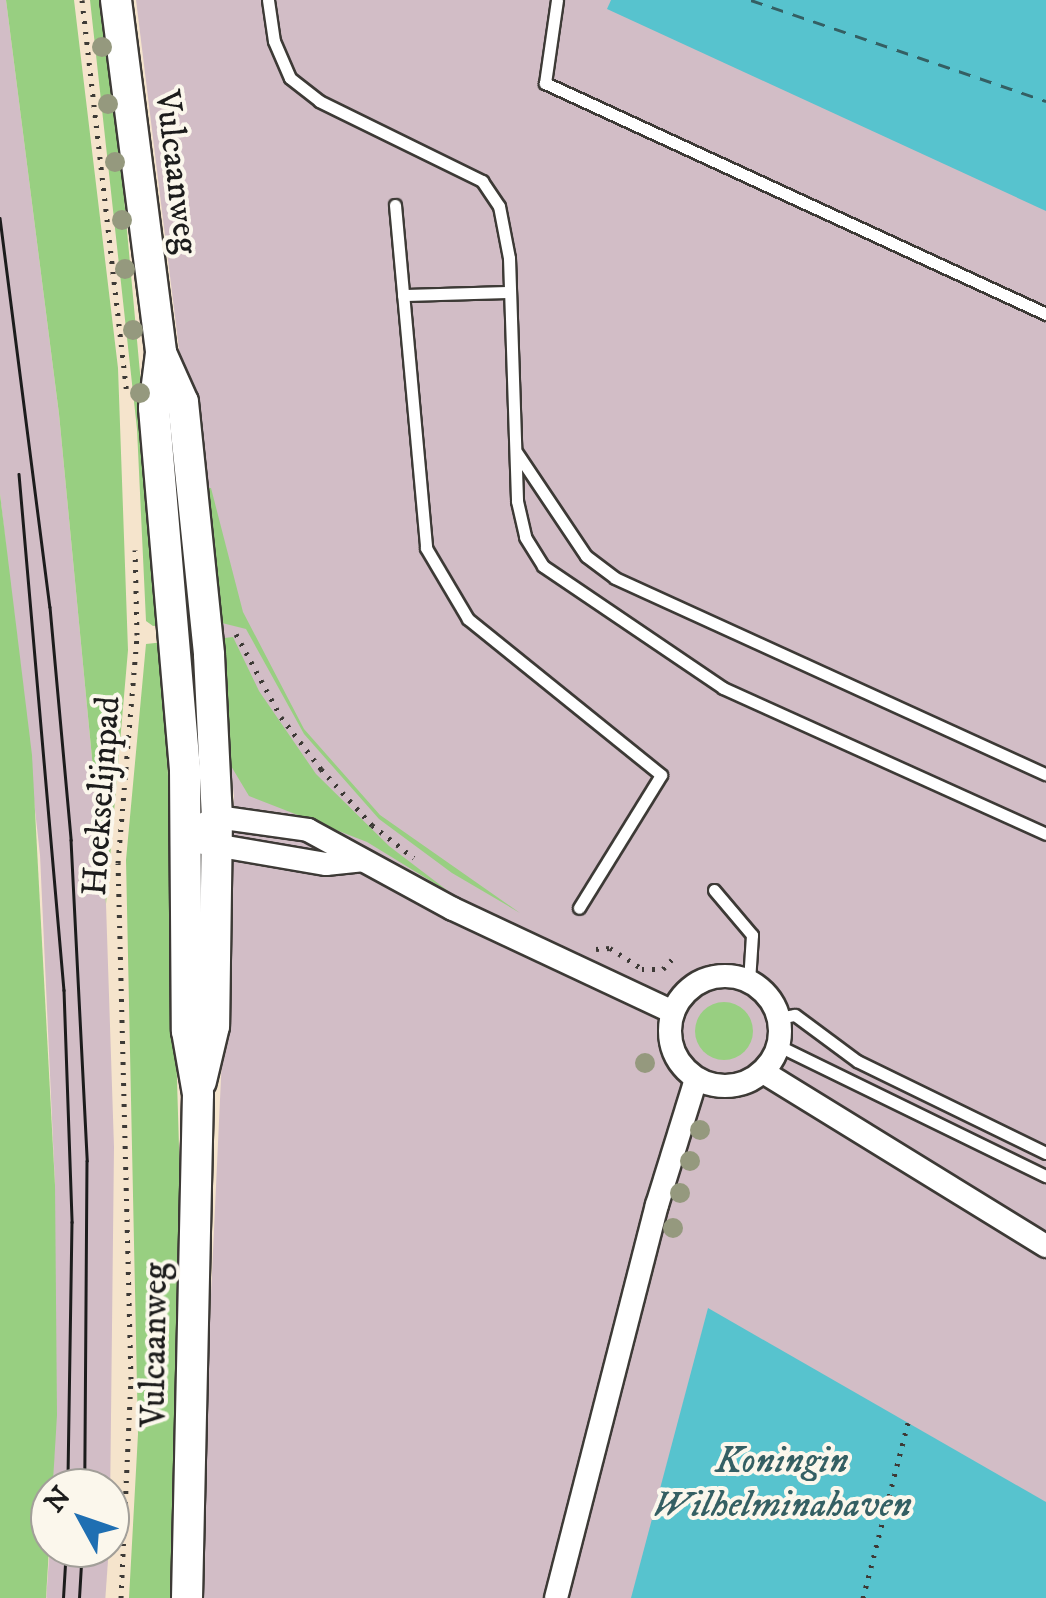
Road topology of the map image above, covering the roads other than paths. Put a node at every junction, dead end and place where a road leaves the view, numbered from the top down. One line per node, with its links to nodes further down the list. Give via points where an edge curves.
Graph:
1 (116, 0): 9 (main road, Vulcaanweg, via 161,352 154,408)
2 (268, 0): 5 (lane, via 274,41 290,78 319,101 482,180 499,206)
3 (557, 0): 7 (lane, via 544,83)
4 (395, 205): 6 (lane)
5 (510, 292): 6 (lane); 8 (lane)
6 (403, 295): 17 (lane, via 426,548 468,619 661,775)
7 (1046, 314)
8 (517, 453): 10 (lane, via 586,556 615,578); 13 (lane, via 525,538 566,584 723,688)
9 (191, 628): 11 (main road, Vulcaanweg); 12 (main road, Vulcaanweg)
10 (1046, 774)
11 (216, 818): 12 (street); 14 (main road, Vulcaanweg); 15 (street, via 308,830)
12 (184, 834): 14 (street); 24 (main road, Vulcaanweg, via 188,1031)
13 (1046, 834)
14 (216, 848): 15 (street, via 326,864); 24 (main road, Vulcaanweg, via 214,1026)
15 (362, 860): 19 (street)
16 (714, 890): 18 (lane, via 752,935)
17 (579, 908)
18 (748, 980): 19 (street, via 711,977 694,985); 20 (street)
19 (673, 1012): 23 (street, via 673,1051)
20 (780, 1018): 21 (street); 25 (lane, via 794,1015 856,1062)
21 (779, 1046): 22 (street); 26 (lane)
22 (763, 1072): 23 (street, via 732,1087); 27 (street)
23 (696, 1079): 29 (street)
24 (198, 1094): 28 (main road, Vulcaanweg)
25 (1046, 1153)
26 (1046, 1176)
27 (1046, 1246)
28 (186, 1598)
29 (556, 1598)

